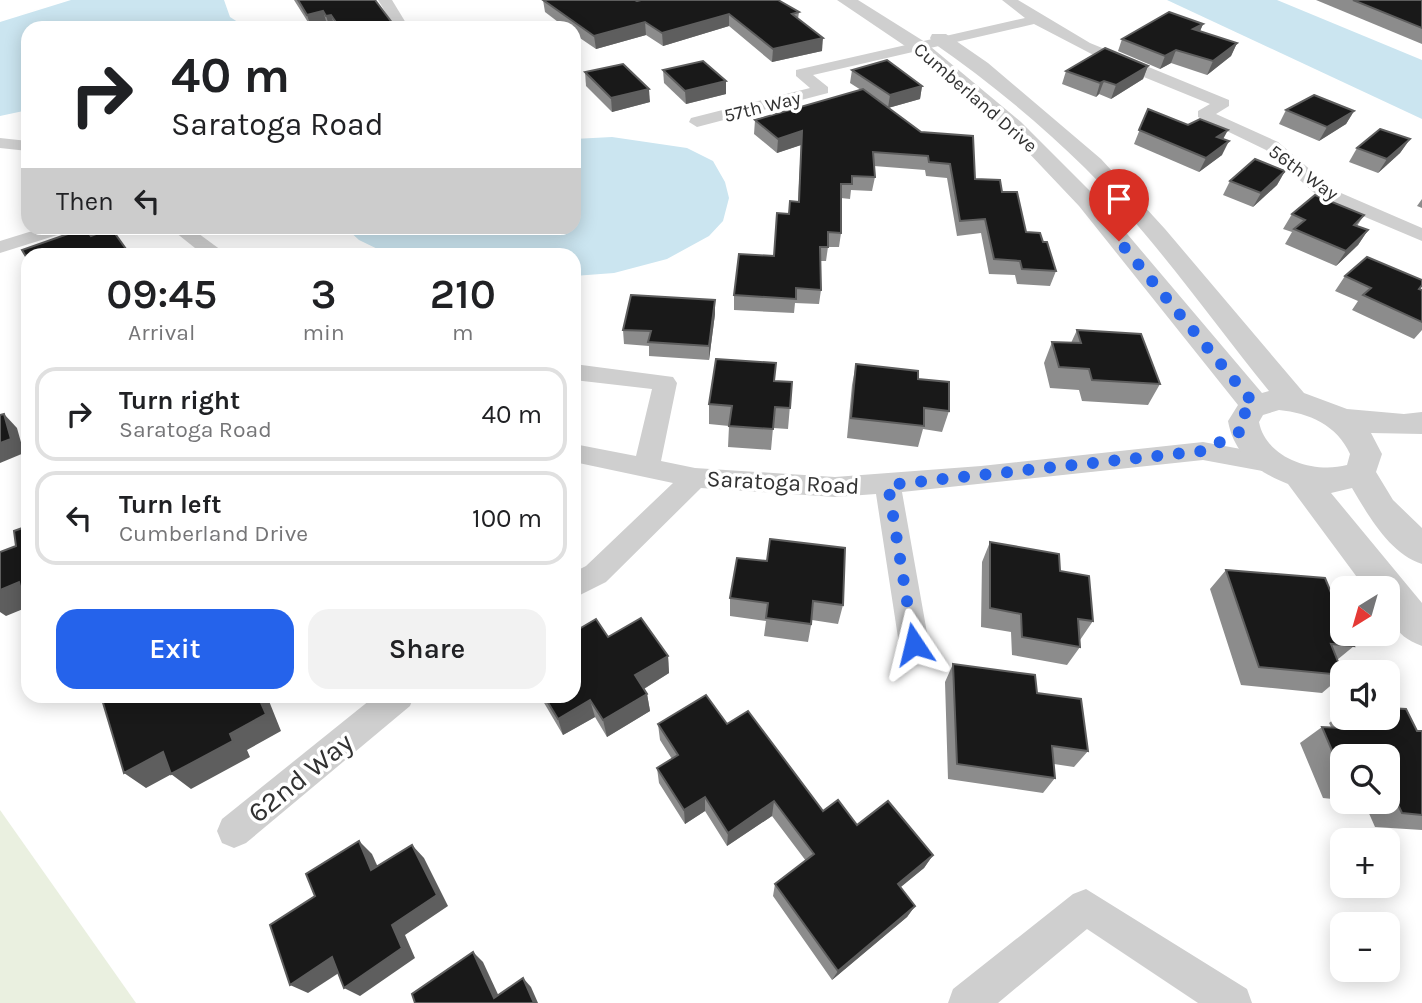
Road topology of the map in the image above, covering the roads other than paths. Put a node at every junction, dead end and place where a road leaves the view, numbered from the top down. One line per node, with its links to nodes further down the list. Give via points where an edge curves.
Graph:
1 (384, 0): 6 (street)
2 (845, 0): 7 (street, Cumberland Drive)
3 (885, 0): 7 (street, Cumberland Drive)
4 (1009, 0): 5 (street)
5 (1034, 20): 7 (street); 13 (street, 56th Way, via 1112,60 1223,103 1204,114 1272,146 1327,194)
6 (398, 21)
7 (930, 43): 8 (street, 57th Way, via 801,73 822,90); 17 (street, Cumberland Drive, via 981,67 1093,164); 18 (street, Cumberland Drive, via 1087,201)
8 (697, 122)
9 (0, 143): 10 (street)
10 (21, 145)
11 (38, 235): 14 (street)
12 (189, 235): 15 (street)
13 (1422, 235)
14 (0, 247)
15 (208, 248)
16 (581, 373): 24 (street, via 665,383)
17 (1293, 400): 18 (street, via 1278,399); 19 (street)
18 (1249, 417): 21 (street, Saratoga Road); 25 (street, Cumberland Drive, via 1252,446)
19 (1341, 420): 20 (street); 23 (street, via 1358,436)
20 (1413, 424): 23 (street)
21 (1203, 451): 25 (street, Saratoga Road); 27 (street, Saratoga Road)
22 (581, 455): 24 (street, Saratoga Road)
23 (1363, 463): 25 (street, via 1336,482); 28 (street, via 1381,509)
24 (646, 470): 26 (street, Saratoga Road)
25 (1287, 471): 29 (street, Cumberland Drive)
26 (695, 478): 27 (street, Saratoga Road, via 774,485); 30 (street, via 596,575)
27 (888, 485): 33 (street)
28 (1422, 550)
29 (1376, 576)
30 (581, 582)
31 (1400, 604): 32 (street, Cumberland Drive)
32 (1422, 630)
33 (914, 644)
34 (391, 703): 35 (street, 62nd Way)
35 (234, 831)
36 (967, 1003): 37 (street, via 1086,907)
37 (1233, 1003)

